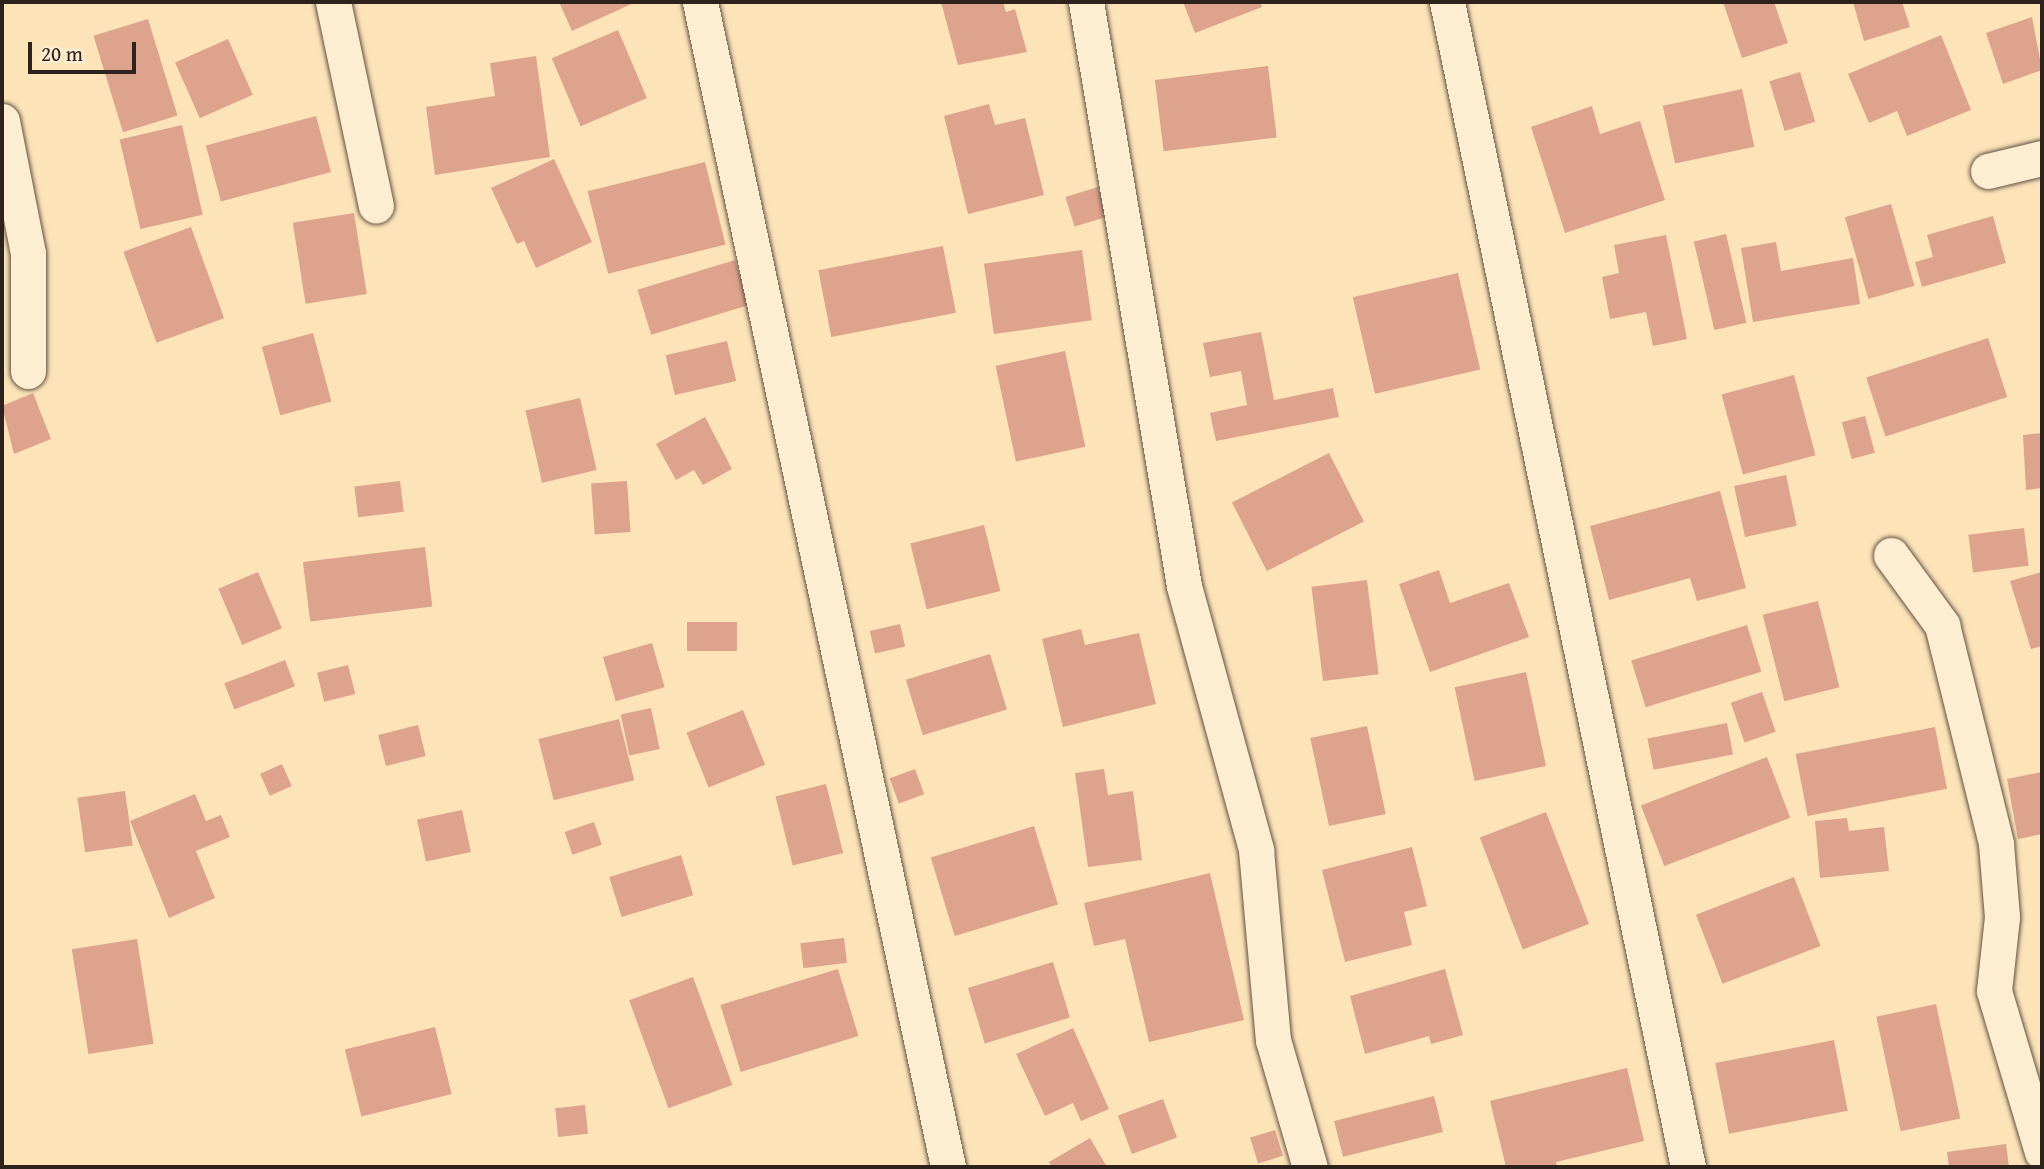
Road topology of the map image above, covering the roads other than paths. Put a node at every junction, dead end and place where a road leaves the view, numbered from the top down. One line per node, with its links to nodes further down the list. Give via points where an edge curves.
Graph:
1 (333, 2): 8 (street)
2 (701, 2): 12 (street)
3 (1086, 2): 13 (street, via 1184,586 1256,849 1273,1041)
4 (1447, 2): 14 (street)
5 (2, 121): 9 (street, via 28,253)
6 (2042, 158): 7 (street)
7 (1988, 171)
8 (376, 206)
9 (28, 372)
10 (1891, 555): 11 (street, via 1942,625 1996,844 2002,917 1994,991)
11 (2042, 1152)
12 (948, 1167)
13 (1310, 1167)
14 (1688, 1167)

